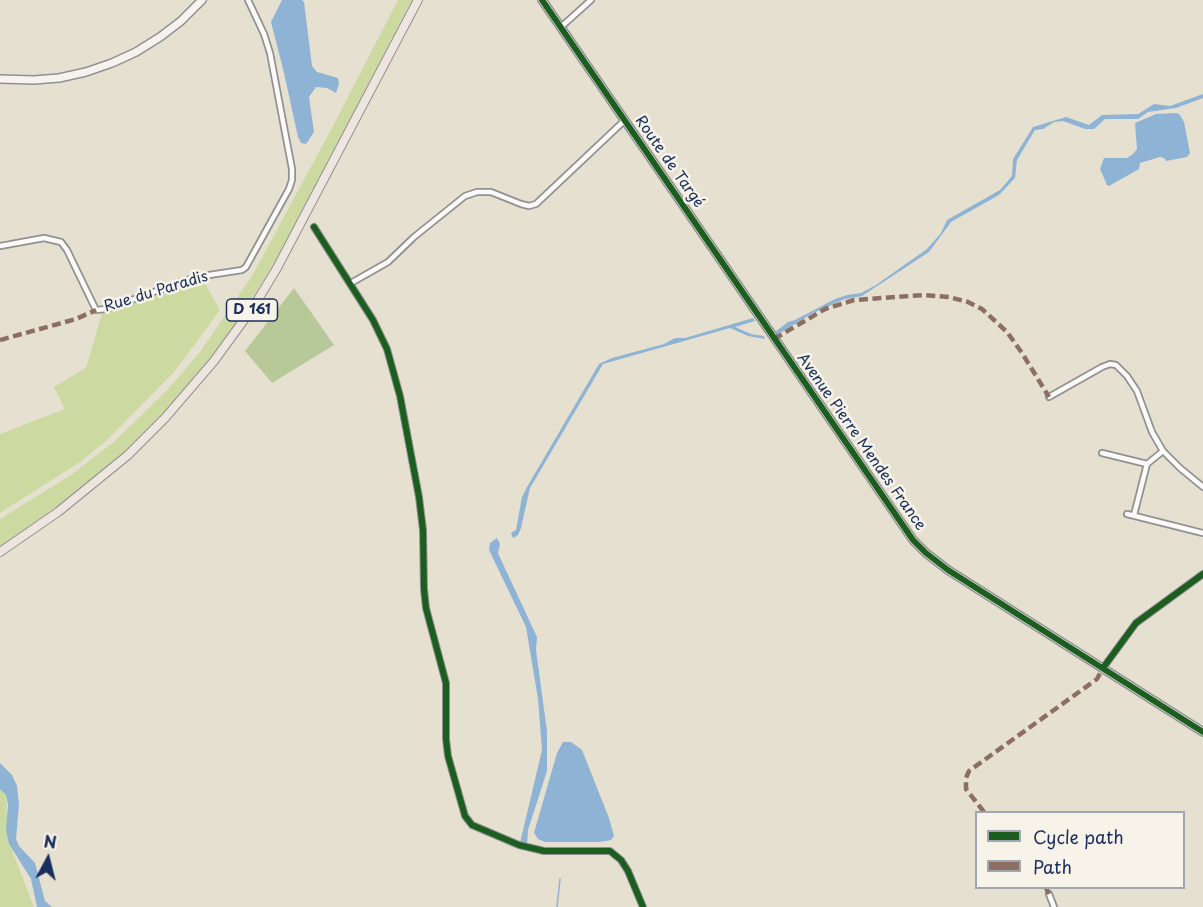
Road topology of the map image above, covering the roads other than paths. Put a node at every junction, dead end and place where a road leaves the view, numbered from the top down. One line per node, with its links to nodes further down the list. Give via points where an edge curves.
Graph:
1 (202, 0): 7 (street, via 160,37 112,63 58,78)
2 (248, 0): 10 (street, Rue du Paradis, via 270,53 292,180 246,267 196,277 96,310 61,242 44,238)
3 (418, 0): 21 (main road, D 161, via 283,258 229,342 128,455 58,512)
4 (542, 0): 6 (street, Route de Targé)
5 (591, 0): 6 (street)
6 (561, 27): 8 (street, Route de Targé)
7 (0, 79)
8 (625, 120): 11 (street, via 536,204 521,204 491,192 465,196 388,262); 12 (street, Route de Targé)
9 (314, 227): 11 (street)
10 (0, 246)
11 (351, 283): 26 (street, via 387,349 400,396 421,508 426,608 446,683 448,756 465,816 472,825 519,845 544,851 610,851 628,871)
12 (774, 339): 23 (street, Avenue Pierre Mendes France, via 920,547 948,570)
13 (1049, 397): 14 (street, via 1102,367 1116,365 1137,391 1152,432)
14 (1164, 451): 16 (street); 17 (street)
15 (1102, 453): 16 (street)
16 (1147, 464): 19 (street)
17 (1203, 487)
18 (1127, 514): 19 (street)
19 (1134, 515): 20 (street)
20 (1203, 532)
21 (0, 552)
22 (1203, 574): 23 (street, via 1136,623)
23 (1102, 668): 24 (street, Avenue Pierre Mendes France)
24 (1203, 732)
25 (1049, 894): 27 (street)
26 (643, 907)
27 (1054, 907)

